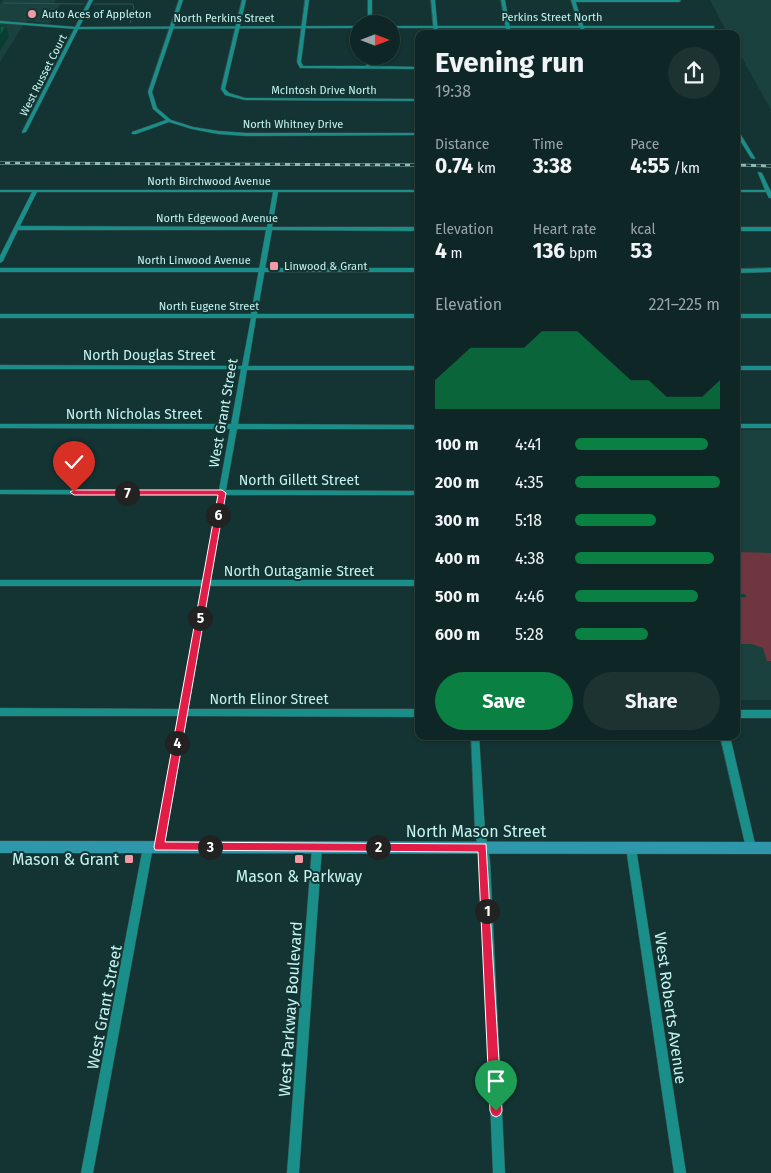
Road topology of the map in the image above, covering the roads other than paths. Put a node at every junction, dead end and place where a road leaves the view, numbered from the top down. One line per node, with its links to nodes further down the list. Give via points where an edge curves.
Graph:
1 (91, 0): 17 (street, West Russet Court)
2 (181, 0): 18 (street)
3 (244, 0): 19 (street)
4 (307, 0): 20 (street)
5 (370, 0): 10 (street)
6 (433, 0): 21 (street)
7 (503, 0): 14 (street)
8 (574, 1): 9 (street); 15 (street)
9 (679, 1)
10 (370, 15)
11 (0, 22): 17 (street, North Perkins Street)
12 (350, 27): 20 (street, North Perkins Street)
13 (400, 27): 21 (street, Perkins Street North)
14 (508, 27): 15 (street, Perkins Street North); 21 (street, Perkins Street North); 22 (street)
15 (582, 27): 16 (street, Perkins Street North); 23 (street)
16 (713, 27)
17 (76, 28): 18 (street, North Perkins Street); 29 (street, West Russet Court)
18 (172, 28): 19 (street, North Perkins Street); 28 (street, via 150,89 156,110)
19 (238, 28): 20 (street, North Perkins Street); 27 (street, McIntosh Drive North, via 223,89 230,96 245,99)
20 (304, 28): 25 (street, via 301,67)
21 (436, 28)
22 (508, 30)
23 (583, 30)
24 (368, 65): 25 (street)
25 (368, 68): 26 (street)
26 (415, 68)
27 (415, 100)
28 (169, 120): 30 (street); 31 (street, North Whitney Drive, via 192,128 225,133)
29 (24, 132)
30 (134, 133)
31 (415, 134)
32 (740, 139): 33 (street)
33 (753, 158)
34 (760, 173): 40 (street)
35 (35, 190): 36 (street, North Birchwood Avenue); 37 (street, North Birchwood Avenue); 42 (street)
36 (276, 190): 38 (street, North Birchwood Avenue); 43 (street, West Grant Street)
37 (0, 191)
38 (415, 191)
39 (740, 191): 40 (street)
40 (768, 191): 41 (street)
41 (771, 197)
42 (16, 228): 43 (street, North Edgewood Avenue); 47 (street)
43 (270, 228): 44 (street, North Edgewood Avenue); 49 (street, West Grant Street)
44 (415, 229)
45 (740, 229): 46 (street)
46 (771, 229)
47 (0, 261)
48 (0, 270): 49 (street, North Linwood Avenue)
49 (263, 270): 50 (street, North Linwood Avenue); 54 (street, West Grant Street)
50 (415, 270)
51 (740, 270): 52 (street)
52 (771, 270)
53 (0, 316): 54 (street, North Eugene Street)
54 (254, 316): 55 (street, North Eugene Street); 59 (street, West Grant Street)
55 (415, 316)
56 (740, 316): 57 (street)
57 (771, 316)
58 (0, 368): 59 (street, North Douglas Street)
59 (245, 368): 60 (street, North Douglas Street); 66 (street, West Grant Street)
60 (415, 368)
61 (740, 368): 62 (street)
62 (771, 368)
63 (0, 426): 66 (street, North Nicholas Street)
64 (740, 426): 65 (street)
65 (771, 426)
66 (234, 427): 67 (street, North Nicholas Street); 69 (street, West Grant Street)
67 (415, 427)
68 (0, 492): 69 (street, North Gillett Street)
69 (222, 493): 70 (street, North Gillett Street); 72 (street, West Grant Street)
70 (415, 493)
71 (0, 583): 72 (street, North Outagamie Street)
72 (206, 583): 73 (street, North Outagamie Street); 75 (street, West Grant Street)
73 (415, 583)
74 (0, 712): 75 (street, North Elinor Street)
75 (183, 712): 76 (street, North Elinor Street); 81 (street, West Grant Street)
76 (415, 713)
77 (740, 714): 78 (street)
78 (771, 714)
79 (475, 740): 84 (street)
80 (726, 740): 86 (street)
81 (154, 847): 82 (main road, North Mason Street); 83 (main road, North Mason Street); 88 (street, West Grant Street)
82 (317, 847): 84 (main road, North Mason Street); 89 (street, West Parkway Boulevard)
83 (0, 848)
84 (483, 848): 85 (main road, North Mason Street); 90 (street)
85 (631, 848): 86 (main road, North Mason Street); 91 (street, West Roberts Avenue)
86 (751, 848): 87 (main road, North Mason Street)
87 (771, 848)
88 (87, 1173)
89 (294, 1173)
90 (499, 1173)
91 (680, 1173)

